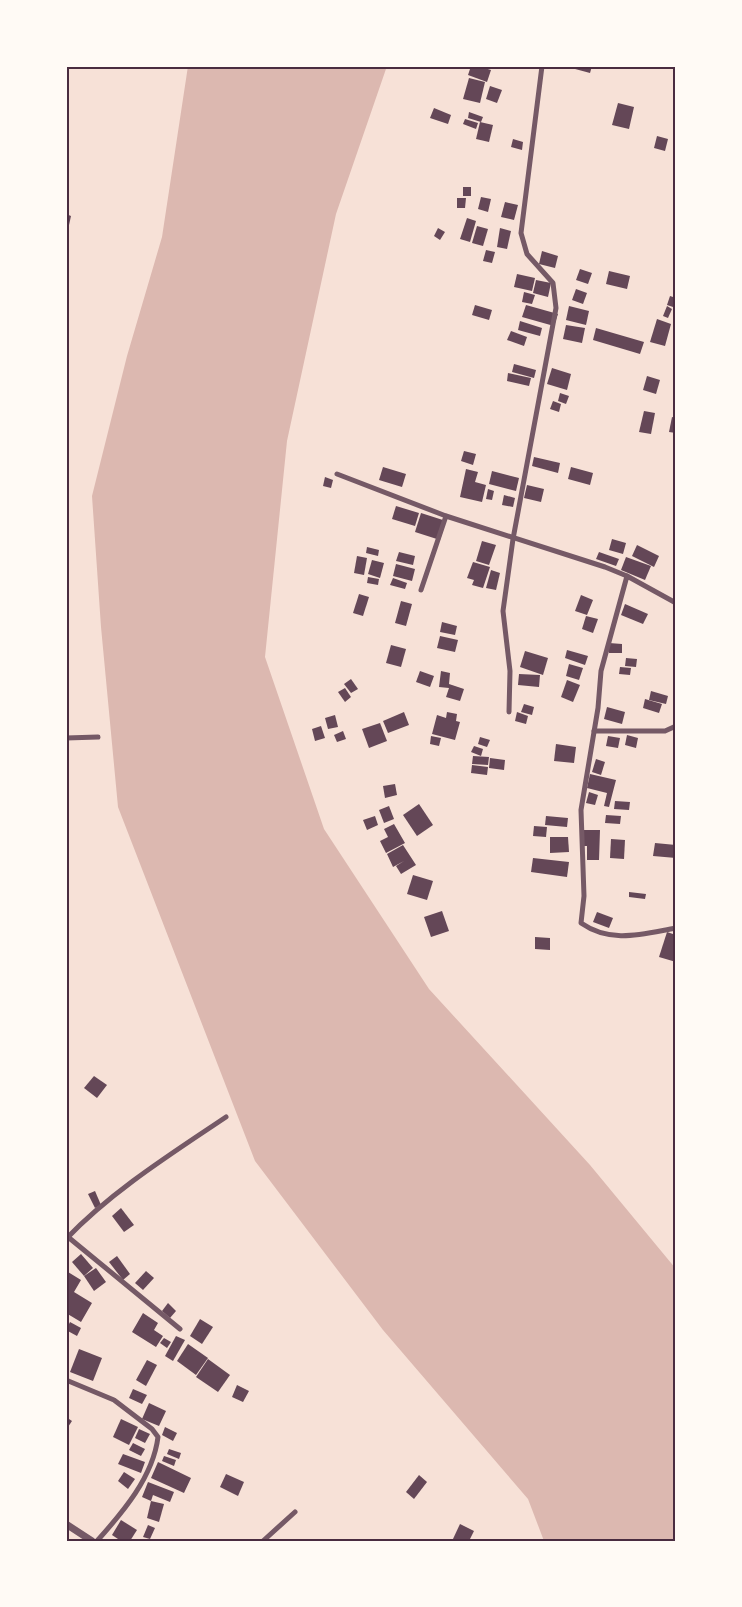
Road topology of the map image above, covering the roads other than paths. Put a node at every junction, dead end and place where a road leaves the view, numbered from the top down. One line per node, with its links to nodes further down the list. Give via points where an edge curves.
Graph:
1 (542, 66): 4 (street, via 521,232 527,254 553,284 556,308)
2 (337, 474): 3 (street)
3 (446, 516): 4 (street); 6 (street)
4 (513, 539): 5 (street); 8 (street, via 503,611 510,671)
5 (627, 576): 7 (street); 10 (street, via 601,671)
6 (421, 590)
7 (676, 603)
8 (509, 712)
9 (676, 726): 10 (street, via 665,731)
10 (594, 731): 13 (street, via 581,810 581,923 594,932 625,937)
11 (98, 737): 12 (street)
12 (66, 738)
13 (676, 928)
14 (226, 1117): 15 (street, via 91,1213)
15 (67, 1238): 16 (street)
16 (180, 1329)
17 (66, 1380): 21 (street, via 114,1400 158,1437 156,1453 135,1494)
18 (295, 1512): 22 (street)
19 (66, 1524): 20 (street)
20 (92, 1541)
21 (97, 1541)
22 (263, 1541)

